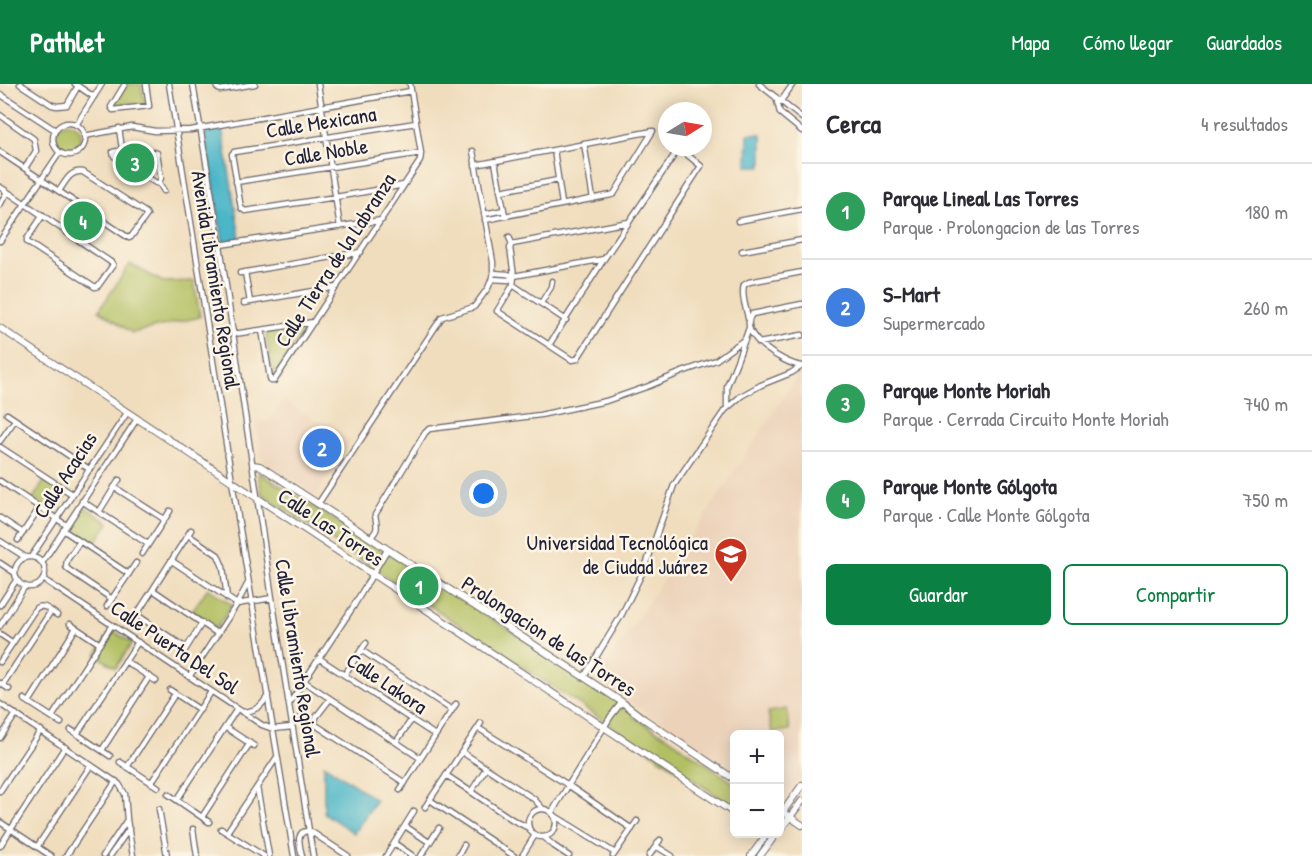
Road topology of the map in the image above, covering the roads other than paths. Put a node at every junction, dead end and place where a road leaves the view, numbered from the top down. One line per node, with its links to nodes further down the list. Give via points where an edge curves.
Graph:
1 (20, 84): 13 (street, via 57,106 67,105)
2 (102, 84): 16 (street)
3 (125, 84): 4 (street, via 111,107 113,110 149,106)
4 (146, 84)
5 (169, 84): 26 (street, Avenida Libramiento Regional)
6 (194, 84): 24 (street, Avenida Libramiento Regional)
7 (216, 84): 8 (street, via 220,90)
8 (255, 84)
9 (318, 84): 18 (street)
10 (410, 84): 14 (street)
11 (759, 84): 17 (street)
12 (793, 84): 17 (street)
13 (76, 85): 16 (street)
14 (411, 92): 18 (street); 21 (street)
15 (0, 94): 25 (street)
16 (94, 97): 22 (street)
17 (779, 103): 20 (street); 27 (street, via 782,116)
18 (322, 106): 24 (street); 29 (street)
19 (0, 115): 39 (street, via 34,139 36,151)
20 (802, 118)
21 (416, 123): 29 (street, Calle Mexicana); 36 (street)
22 (76, 125): 25 (street, via 64,123); 28 (street)
23 (118, 128): 26 (street); 28 (street); 31 (street)
24 (200, 128): 26 (street); 69 (street, Avenida Libramiento Regional)
25 (55, 130): 35 (street, via 52,139)
26 (176, 131): 104 (street, Avenida Libramiento Regional)
27 (802, 131)
28 (84, 136): 35 (street, via 80,150)
29 (327, 138): 40 (street); 43 (street, Calle Mexicana, via 234,152)
30 (584, 143): 32 (street); 52 (street); 52 (street, via 652,131 614,194)
31 (122, 149): 44 (street, via 157,153); 44 (street, via 112,153)
32 (554, 150): 37 (street); 42 (street)
33 (473, 151): 38 (street)
34 (0, 152): 39 (street)
35 (60, 152): 41 (street)
36 (421, 153): 40 (street, Calle Noble); 45 (street, Calle Tierra de la Labranza)
37 (495, 162): 38 (street); 49 (street)
38 (476, 165): 58 (street)
39 (25, 168): 41 (street)
40 (331, 168): 43 (street, Calle Noble); 51 (street)
41 (41, 179): 47 (street); 53 (street)
42 (558, 180): 49 (street); 54 (street)
43 (236, 182): 51 (street, via 245,211)
44 (159, 183): 48 (street)
45 (404, 185): 51 (street); 60 (street, Calle Tierra de la Labranza)
46 (0, 187): 50 (street)
47 (59, 190): 47 (street, via 129,238 147,215 83,172 71,174)
48 (165, 191)
49 (501, 191): 57 (street)
50 (8, 192): 53 (street); 55 (street)
51 (336, 198): 64 (street)
52 (592, 199): 54 (street)
53 (25, 203): 59 (street); 67 (street)
54 (562, 204): 57 (street)
55 (0, 205)
56 (802, 209): 62 (street)
57 (504, 213): 58 (street); 61 (street)
58 (484, 214): 61 (street)
59 (43, 215): 59 (street, via 27,242 98,287 113,264)
60 (382, 220): 64 (street); 71 (street, Calle Tierra de la Labranza)
61 (485, 220): 74 (street)
62 (738, 221)
63 (629, 222): 68 (street); 72 (street); 91 (street, via 679,148 701,166 578,358 572,360)
64 (340, 227): 69 (street)
65 (509, 237): 68 (street)
66 (802, 240): 70 (street)
67 (0, 241)
68 (512, 244): 75 (street)
69 (220, 246): 87 (street, Avenida Libramiento Regional)
70 (742, 251)
71 (361, 252): 78 (street, Calle Tierra de la Labranza); 78 (street, via 243,272 247,302)
72 (604, 259): 75 (street); 82 (street)
73 (802, 272): 81 (street, via 744,285)
74 (492, 276): 75 (street, via 509,280); 109 (street, via 474,307 442,317)
75 (514, 276): 77 (street)
76 (552, 281): 79 (street)
77 (513, 285): 79 (street); 91 (street, via 497,311)
78 (337, 287): 83 (street, Calle Tierra de la Labranza)
79 (541, 303): 82 (street)
80 (802, 303): 81 (street, via 752,314)
81 (748, 319): 85 (street)
82 (566, 320): 91 (street)
83 (314, 322): 86 (street); 86 (street, Calle Tierra de la Labranza, via 275,381 271,381)
84 (0, 328): 94 (main road, Calle Las Torres)
85 (749, 328): 89 (street); 90 (street)
86 (262, 330): 87 (street)
87 (234, 334): 100 (street, Avenida Libramiento Regional)
88 (802, 335): 90 (street)
89 (745, 339): 93 (street, via 727,386); 118 (street, via 716,360 606,401 540,415 429,429 375,515 377,527)
90 (759, 343): 92 (street, via 788,363)
91 (549, 345)
92 (802, 366): 93 (street, via 760,385)
93 (727, 408): 170 (street, via 674,485 646,565)
94 (127, 412): 96 (main road, Calle Las Torres); 101 (street, Calle Acacias)
95 (7, 414): 97 (street)
96 (137, 419): 104 (main road, Calle Las Torres); 108 (street, Calle Acacias)
97 (15, 420): 98 (street); 101 (street)
98 (0, 441)
99 (0, 447): 106 (street)
100 (253, 465): 107 (street, Calle Libramiento Regional); 109 (main road, Prolongacion de las Torres)
101 (88, 469): 106 (street, Calle Acacias)
102 (119, 480): 105 (street)
103 (0, 481): 110 (street)
104 (232, 481): 107 (main road, Calle Las Torres); 136 (street, Calle Libramiento Regional)
105 (114, 487): 112 (street); 115 (street)
106 (72, 494): 114 (street, Calle Acacias)
107 (257, 497): 133 (main road, Calle Las Torres); 140 (street, Calle Libramiento Regional)
108 (82, 501): 112 (street); 116 (street, Calle Acacias)
109 (318, 504): 118 (main road, Prolongacion de las Torres)
110 (40, 507): 114 (street); 117 (street)
111 (170, 511): 115 (street)
112 (99, 512): 122 (street)
113 (0, 518): 117 (street)
114 (56, 518): 116 (street); 125 (street, Calle Acacias)
115 (164, 519): 122 (street)
116 (64, 527): 121 (street); 129 (street, Calle Acacias)
117 (23, 533): 119 (street)
118 (370, 538): 123 (main road, Prolongacion de las Torres)
119 (18, 540)
120 (0, 541): 126 (street)
121 (80, 541): 132 (street); 141 (street, via 66,567)
122 (148, 544): 124 (street)
123 (387, 550): 133 (street); 170 (main road, Prolongacion de las Torres)
124 (142, 554)
125 (31, 556): 126 (street); 129 (street)
126 (25, 557): 131 (street, via 18,562)
127 (172, 561): 138 (street); 139 (street); 139 (street, via 190,533 218,555)
128 (0, 563): 131 (street)
129 (42, 563): 135 (street)
130 (136, 563): 132 (street)
131 (15, 573): 134 (street)
132 (129, 574): 141 (street)
133 (374, 575): 164 (street); 192 (main road, Calle Las Torres)
134 (17, 579): 137 (street); 144 (street)
135 (43, 579): 137 (street, via 37,585); 151 (street, Calle Puerta Del Sol)
136 (249, 582): 142 (street, Calle Libramiento Regional); 143 (street)
137 (25, 586): 152 (street)
138 (153, 590): 148 (street); 149 (street)
139 (227, 598): 143 (street)
140 (272, 598): 142 (street); 180 (street, Calle Libramiento Regional)
141 (112, 599): 145 (street)
142 (252, 602): 143 (street); 176 (street, Calle Libramiento Regional)
143 (237, 604): 156 (street)
144 (0, 605)
145 (107, 606)
146 (51, 611): 147 (street); 158 (street, via 42,606 36,608); 173 (street)
147 (57, 615)
148 (136, 615): 153 (street); 161 (street)
149 (202, 623): 156 (street); 161 (street)
150 (70, 624): 154 (street)
151 (112, 625): 157 (street, Calle Puerta Del Sol); 160 (street)
152 (0, 626)
153 (130, 626)
154 (76, 628): 160 (street); 186 (street, via 26,700)
155 (0, 634): 158 (street)
156 (218, 634): 169 (street)
157 (138, 642): 165 (street); 169 (street, Calle Puerta Del Sol)
158 (13, 643): 166 (street)
159 (366, 643): 162 (street)
160 (100, 644): 186 (street)
161 (186, 648): 163 (street)
162 (361, 650): 167 (street); 184 (street)
163 (182, 654)
164 (320, 659): 167 (street, Calle Lakora); 172 (street)
165 (125, 661): 168 (street); 196 (street)
166 (0, 662)
167 (345, 674): 187 (street, Calle Lakora)
168 (149, 677): 171 (street); 201 (street)
169 (189, 677): 175 (street, Calle Puerta Del Sol)
170 (584, 677): 178 (main road, Prolongacion de las Torres)
171 (156, 681)
172 (305, 682): 177 (street); 180 (street)
173 (1, 684): 174 (street)
174 (9, 689)
175 (211, 692): 182 (street); 183 (street, Calle Puerta Del Sol)
176 (268, 695): 183 (street, via 260,707); 193 (street, Calle Libramiento Regional)
177 (330, 699): 189 (street); 199 (street)
178 (622, 702): 192 (street); 211 (main road, Prolongacion de las Torres)
179 (0, 704): 185 (street)
180 (289, 704): 190 (street, Calle Libramiento Regional)
181 (456, 704): 184 (street)
182 (200, 710): 208 (street, via 172,692); 213 (street)
183 (239, 710): 191 (street); 193 (street, Calle Puerta Del Sol)
184 (452, 710): 197 (street)
185 (16, 714): 194 (street); 198 (street)
186 (52, 717): 188 (street)
187 (412, 719): 197 (street, Calle Lakora); 199 (street)
188 (61, 723)
189 (315, 723): 190 (street, via 297,719); 214 (street)
190 (292, 726): 193 (street); 250 (street, Calle Libramiento Regional)
191 (225, 727): 223 (street); 234 (street, via 252,745)
192 (604, 727): 215 (street); 230 (main road, Calle Las Torres)
193 (273, 729): 204 (street, Calle Libramiento Regional)
194 (41, 730): 200 (street); 220 (street)
195 (71, 730): 196 (street)
196 (77, 734): 201 (street)
197 (435, 735): 205 (street)
198 (0, 738)
199 (396, 742): 205 (street)
200 (65, 747): 207 (street); 245 (street)
201 (102, 750): 203 (street)
202 (462, 752): 209 (street); 210 (street); 215 (street, via 479,725)
203 (110, 756)
204 (277, 758): 218 (street); 273 (street, Calle Libramiento Regional)
205 (420, 758): 214 (street)
206 (120, 762): 208 (street)
207 (91, 765): 212 (street); 262 (street)
208 (127, 767): 213 (street)
209 (486, 768): 221 (street); 227 (street)
210 (446, 775): 221 (street); 224 (street)
211 (730, 776)
212 (116, 781): 236 (street, via 123,789); 265 (street)
213 (151, 783): 217 (street)
214 (405, 783): 219 (street)
215 (568, 785): 232 (street); 249 (street)
216 (802, 785): 228 (main road)
217 (158, 787)
218 (257, 787): 251 (street); 272 (street)
219 (400, 790)
220 (0, 792)
221 (471, 792): 244 (street)
222 (168, 794): 223 (street)
223 (177, 800): 234 (street)
224 (430, 800): 226 (street); 281 (street)
225 (802, 801): 235 (main road)
226 (426, 807)
227 (543, 808): 232 (street); 244 (street, via 531,815)
228 (784, 808)
229 (159, 809): 269 (street)
230 (730, 810)
231 (414, 812): 242 (street)
232 (553, 814): 253 (street, via 555,829); 263 (street)
233 (784, 814): 235 (main road)
234 (202, 817): 239 (street)
235 (790, 817): 240 (main road); 241 (main road)
236 (127, 820): 246 (street); 266 (street)
237 (637, 821): 249 (street)
238 (0, 822): 245 (street)
239 (209, 822)
240 (784, 824)
241 (802, 825)
242 (405, 826): 257 (street); 258 (street)
243 (439, 828): 257 (street)
244 (529, 828): 252 (street)
245 (11, 829): 260 (street); 262 (street)
246 (129, 829): 267 (street); 268 (street)
247 (193, 829): 270 (street)
248 (221, 829): 251 (street)
249 (632, 829): 263 (street)
250 (309, 831): 274 (street, via 300,833); 275 (street, Calle Libramiento Regional); 276 (street)
251 (227, 832): 271 (street)
252 (535, 835): 253 (street); 282 (street)
253 (544, 837): 283 (street)
254 (764, 838): 286 (main road)
255 (773, 838): 287 (main road)
256 (660, 840): 261 (street)
257 (429, 842): 279 (street)
258 (394, 843): 277 (street); 278 (street)
259 (465, 845): 280 (street)
260 (0, 846)
261 (656, 846): 284 (street); 285 (street)
262 (37, 847): 264 (street)
263 (614, 855)
264 (51, 856)
265 (66, 856)
266 (103, 856)
267 (110, 856)
268 (133, 856)
269 (167, 856)
270 (197, 856)
271 (264, 856)
272 (269, 856)
273 (294, 856)
274 (302, 856)
275 (313, 856)
276 (348, 856)
277 (386, 856)
278 (413, 856)
279 (421, 856)
280 (458, 856)
281 (514, 856)
282 (522, 856)
283 (569, 856)
284 (649, 856)
285 (672, 856)
286 (751, 856)
287 (760, 856)

